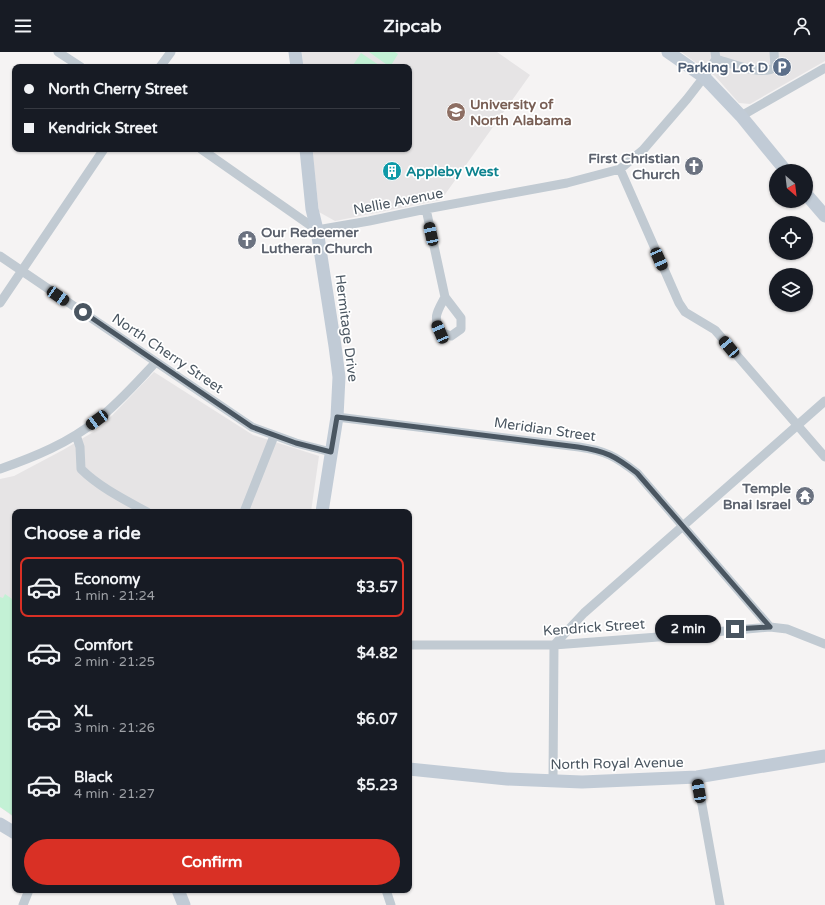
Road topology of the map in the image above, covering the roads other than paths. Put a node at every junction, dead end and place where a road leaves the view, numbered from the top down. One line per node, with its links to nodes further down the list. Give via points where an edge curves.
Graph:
1 (58, 52): 7 (street)
2 (171, 52): 8 (street)
3 (295, 52): 9 (street)
4 (668, 52): 11 (street)
5 (774, 52): 6 (street, via 775,67 763,71)
6 (715, 55): 11 (street, Nellie Avenue)
7 (76, 64)
8 (162, 64)
9 (297, 64)
10 (825, 68): 12 (street)
11 (704, 77): 12 (street); 17 (street, Nellie Avenue, via 643,150)
12 (741, 116): 16 (street)
13 (102, 152): 23 (street)
14 (205, 152): 21 (street)
15 (306, 152): 21 (street, Hermitage Drive, via 312,209)
16 (780, 164)
17 (620, 169): 19 (street, Nellie Avenue, via 567,183); 29 (street, via 685,312 715,330)
18 (813, 202): 20 (street)
19 (426, 209): 21 (street, Nellie Avenue); 24 (street)
20 (825, 216)
21 (317, 230): 28 (street, Hermitage Drive, via 339,377)
22 (0, 256): 23 (street, North Cherry Street)
23 (22, 271): 25 (street); 26 (street, North Cherry Street)
24 (445, 297)
25 (0, 303)
26 (156, 362): 30 (street, via 97,420); 31 (street, North Cherry Street, via 252,427)
27 (825, 401): 29 (street)
28 (337, 417): 32 (street, Hermitage Drive); 38 (street, Meridian Street, via 600,450 620,460 637,473)
29 (797, 425): 33 (street); 38 (street)
30 (76, 435): 34 (street, via 31,458); 35 (street, via 80,447 81,469)
31 (274, 436): 32 (street, North Cherry Street); 36 (street)
32 (331, 452): 37 (street, Hermitage Drive)
33 (825, 457)
34 (0, 469)
35 (142, 509)
36 (245, 509)
37 (322, 509)
38 (682, 526): 39 (street, Meridian Street); 42 (street, via 584,613)
39 (770, 627): 40 (street, Kendrick Street, via 787,629); 42 (street, Kendrick Street)
40 (825, 644)
41 (412, 645): 42 (street, Kendrick Street)
42 (554, 645): 46 (street)
43 (825, 756): 45 (street, North Royal Avenue)
44 (412, 769): 46 (street, North Royal Avenue)
45 (696, 777): 46 (street, North Royal Avenue); 55 (street)
46 (553, 781)
47 (0, 824): 48 (street)
48 (12, 831)
49 (28, 893): 52 (street)
50 (179, 893): 53 (street)
51 (387, 893): 54 (street)
52 (23, 905)
53 (184, 905)
54 (391, 905)
55 (720, 905)

